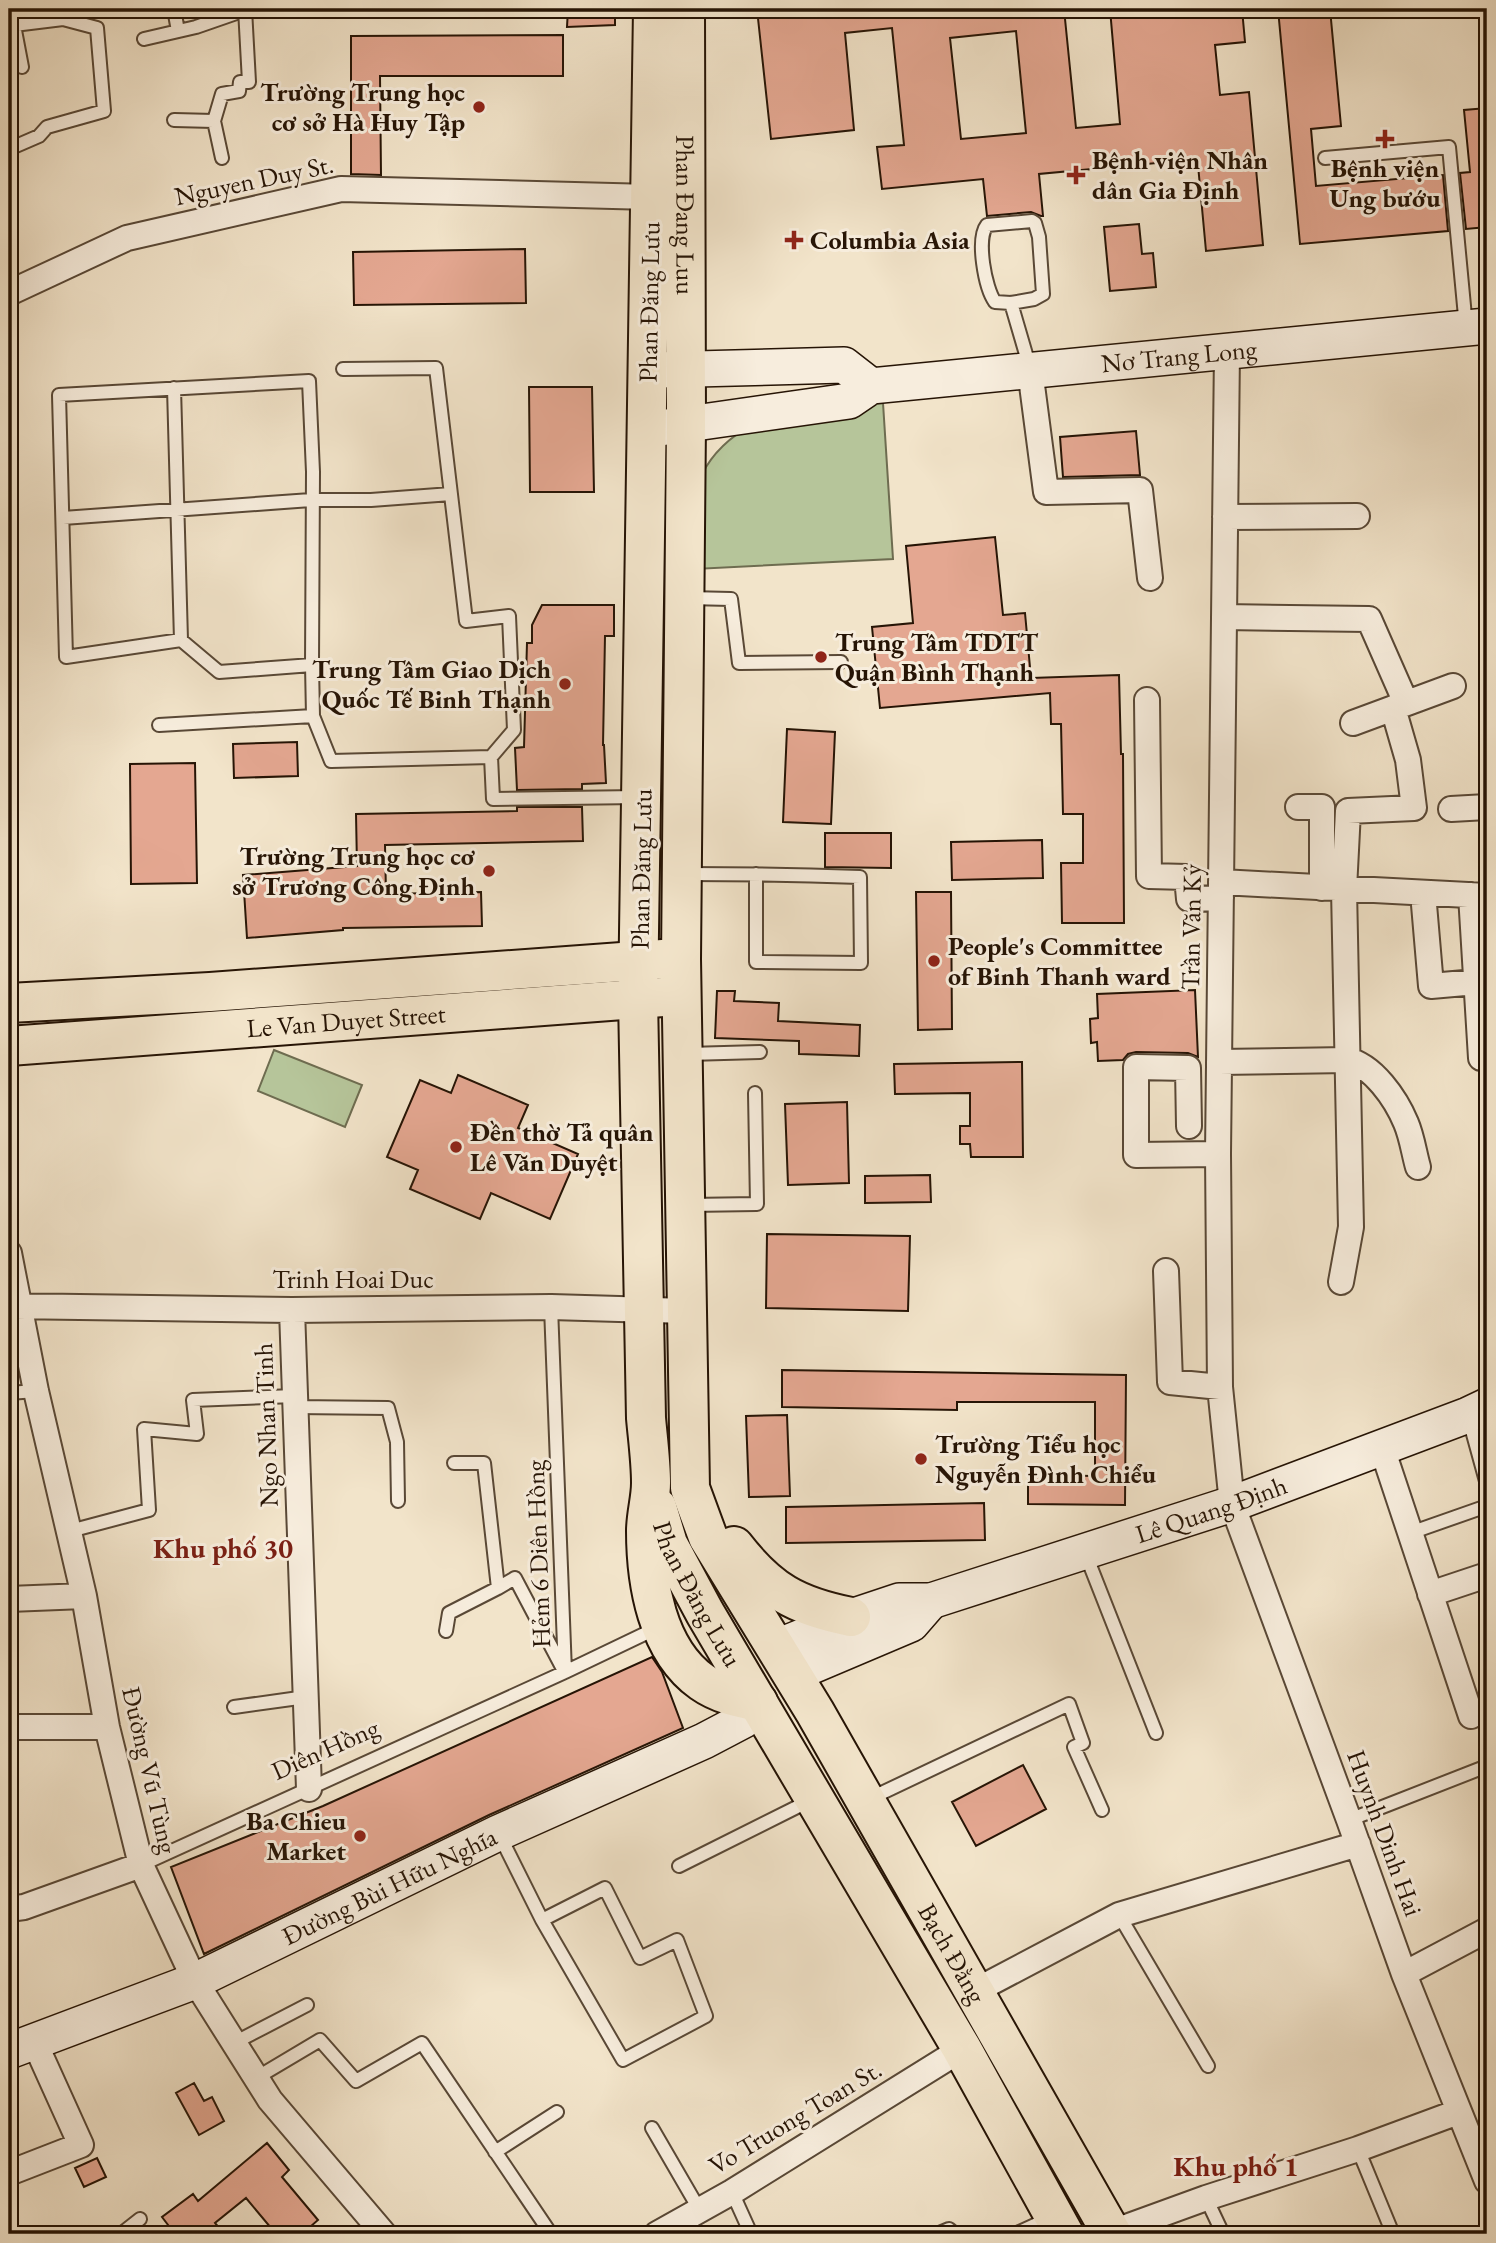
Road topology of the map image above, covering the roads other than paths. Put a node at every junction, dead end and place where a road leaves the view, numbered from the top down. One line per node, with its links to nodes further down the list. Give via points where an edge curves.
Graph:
1 (174, 9): 6 (lane)
2 (653, 9): 9 (main road, Phan Đăng Lưu)
3 (685, 9): 9 (main road, Phan Đang Luu)
4 (245, 10): 6 (lane); 11 (lane, via 249,82 240,82 239,91 222,94)
5 (64, 14): 8 (lane, via 14,25); 12 (lane, via 97,28 104,111 47,127 39,136)
6 (178, 31): 7 (lane)
7 (144, 39)
8 (22, 67)
9 (668, 97): 15 (main road, Phan Đăng Lưu); 21 (main road, Phan Đang Luu)
10 (174, 120): 11 (lane)
11 (214, 121): 13 (lane)
12 (9, 149)
13 (222, 158)
14 (1325, 158): 18 (lane, via 1450,147)
15 (651, 197): 16 (street, Nguyen Duy St., via 341,188 127,238); 22 (main road, Phan Đăng Lưu)
16 (9, 293)
17 (1011, 303): 17 (lane, via 995,302 988,290 983,232 987,226 1032,221 1039,237 1043,293); 23 (lane)
18 (1477, 327): 19 (main road, Nơ Trang Long)
19 (1227, 351): 23 (main road, Nơ Trang Long); 32 (street, Trần Văn Kỷ)
20 (343, 369): 28 (lane, via 436,368)
21 (685, 369): 22 (main road); 24 (main road, via 844,365); 26 (main road, Phan Đang Luu)
22 (647, 370): 27 (main road, Phan Đăng Lưu)
23 (1030, 370): 24 (main road, Nơ Trang Long); 34 (street, via 1046,492 1140,490)
24 (871, 386): 26 (main road, Nơ Trang Long, via 849,401)
25 (174, 388): 29 (lane, via 309,381); 30 (lane); 33 (lane, via 60,395)
26 (686, 424): 27 (main road, Nơ Trang Long); 35 (main road, Phan Đăng Lưu)
27 (646, 430): 47 (main road, Phan Đăng Lưu)
28 (451, 494): 29 (lane); 46 (lane, via 466,621 509,616 514,730)
29 (311, 500): 30 (lane); 39 (lane)
30 (176, 509): 33 (lane); 37 (lane)
31 (1357, 516): 32 (street)
32 (1225, 517): 36 (street, Trần Văn Kỷ)
33 (63, 519): 37 (lane, via 66,657)
34 (1150, 578)
35 (684, 598): 38 (lane, via 731,599 739,663); 51 (main road, Phan Đăng Lưu)
36 (1224, 617): 42 (street, via 1369,619); 54 (street, Trần Văn Kỷ)
37 (181, 640): 39 (lane, via 219,672)
38 (841, 662)
39 (312, 665): 43 (lane)
40 (1453, 686): 42 (street)
41 (1147, 701): 54 (street, via 1149,876 1187,877 1189,899)
42 (1399, 706): 44 (street); 53 (street, via 1414,808 1348,811)
43 (313, 716): 45 (lane); 46 (lane, via 331,761)
44 (1353, 723)
45 (159, 724)
46 (491, 757): 47 (lane, via 493,799)
47 (642, 797): 57 (main road, Phan Đăng Lưu)
48 (1298, 807): 53 (street, via 1322,807)
49 (1487, 807): 50 (street)
50 (1451, 809)
51 (682, 874): 52 (lane); 58 (main road, Phan Đăng Lưu)
52 (756, 874): 52 (lane, via 860,877 861,963 756,962)
53 (1333, 889): 54 (street); 55 (street); 68 (street)
54 (1221, 890): 69 (street, Trần Văn Kỷ)
55 (1423, 893): 56 (street); 59 (street, via 1430,986)
56 (1479, 895): 59 (street)
57 (639, 960): 58 (main road, Le Van Duyet Street); 60 (main road, Le Van Duyet Street); 61 (main road, Phan Đăng Lưu)
58 (682, 977): 61 (main road, Le Van Duyet Street); 66 (main road, Phan Đăng Lưu)
59 (1476, 982): 67 (street)
60 (178, 994): 62 (main road, Le Van Duyet Street); 63 (main road)
61 (638, 998): 63 (main road, Le Van Duyet Street); 81 (main road, Phan Đăng Lưu)
62 (9, 1003)
63 (181, 1034): 64 (main road, Le Van Duyet Street)
64 (9, 1046)
65 (760, 1052): 66 (lane)
66 (684, 1054): 74 (main road, Phan Đăng Lưu)
67 (1480, 1058)
68 (1347, 1060): 69 (street); 73 (street, via 1361,1063 1380,1081 1406,1123); 77 (street, via 1351,1227)
69 (1219, 1062): 72 (street, Trần Văn Kỷ)
70 (755, 1093): 74 (lane, via 757,1204)
71 (1189, 1126): 72 (street, via 1188,1068 1136,1067 1136,1155)
72 (1218, 1154): 83 (street, Trần Văn Kỷ)
73 (1418, 1167)
74 (685, 1205): 82 (main road, Phan Đăng Lưu)
75 (9, 1253): 78 (street, Đường Vũ Tùng)
76 (1166, 1271): 83 (street, via 1171,1382)
77 (1341, 1282)
78 (14, 1306): 80 (street, Trinh Hoai Duc); 84 (street, Đường Vũ Tùng)
79 (551, 1307): 80 (street, Trinh Hoai Duc); 81 (street, Trinh Hoai Duc); 110 (lane, Hẻm 6 Diên Hồng)
80 (292, 1310): 86 (street, Ngo Nhan Tinh)
81 (645, 1311): 82 (street, Trinh Hoai Duc); 90 (main road, Phan Đăng Lưu)
82 (687, 1311): 92 (main road, Phan Đăng Lưu)
83 (1220, 1387): 94 (street, Trần Văn Kỷ)
84 (36, 1391): 85 (lane); 96 (street, Đường Vũ Tùng)
85 (9, 1393)
86 (295, 1401): 93 (lane, via 388,1408 397,1442); 96 (lane, via 193,1400 197,1434 144,1429 149,1510); 111 (street, Ngo Nhan Tinh)
87 (1478, 1410): 88 (main road, Lê Quang Định); 91 (lane)
88 (1382, 1448): 94 (main road, Lê Quang Định); 97 (street)
89 (454, 1463): 100 (lane, Hẻm 6 Diên Hồng, via 484,1463)
90 (651, 1485): 106 (main road, via 648,1563); 109 (main road, Phan Đăng Lưu, via 668,1544)
91 (1487, 1485)
92 (690, 1488): 105 (main road, via 750,1566 773,1587 815,1609); 108 (main road, Phan Đăng Lưu, via 708,1538)
93 (398, 1501)
94 (1232, 1504): 98 (main road, Lê Quang Định); 123 (street, Huynh Dinh Hai)
95 (1487, 1506): 97 (lane)
96 (70, 1531): 102 (street, Đường Vũ Tùng)
97 (1410, 1533): 101 (street)
98 (1085, 1551): 104 (main road, Lê Quang Định); 117 (lane)
99 (1487, 1575): 101 (street)
100 (498, 1588): 107 (lane, Hẻm 6 Diên Hồng, via 449,1613); 110 (lane, Hẻm 6 Diên Hồng, via 516,1578)
101 (1430, 1594): 114 (street)
102 (84, 1596): 103 (street); 116 (street, Đường Vũ Tùng)
103 (9, 1599)
104 (931, 1601): 105 (main road, Lê Quang Định, via 900,1601); 108 (main road, Lê Quang Định, via 911,1624)
105 (851, 1617): 108 (main road, Lê Quang Định)
106 (660, 1627): 110 (lane, Diên Hồng); 112 (main road, via 701,1682 725,1695)
107 (446, 1631)
108 (785, 1661): 109 (main road); 112 (main road); 121 (main road, Bạch Đằng)
109 (739, 1668): 112 (main road, Phan Đăng Lưu)
110 (565, 1672): 119 (lane, Diên Hồng)
111 (306, 1697): 113 (lane); 119 (street, Ngo Nhan Tinh)
112 (758, 1702): 120 (main road, Bạch Đằng); 124 (main road, Đường Bùi Hữu Nghĩa, via 744,1720 704,1741)
113 (233, 1707)
114 (1471, 1716)
115 (9, 1727): 116 (street)
116 (107, 1727): 126 (street, Đường Vũ Tùng)
117 (1156, 1733)
118 (1487, 1766): 123 (lane)
119 (309, 1789): 126 (lane, Diên Hồng)
120 (814, 1798): 127 (lane); 138 (main road, Bạch Đằng)
121 (866, 1801): 122 (lane, via 1069,1704 1083,1743 1074,1747); 134 (main road, Bạch Đằng)
122 (1102, 1810)
123 (1349, 1820): 125 (street, Huynh Dinh Hai)
124 (498, 1833): 130 (lane); 133 (main road, Đường Bùi Hữu Nghĩa)
125 (1358, 1844): 129 (street); 132 (street, Huynh Dinh Hai)
126 (141, 1865): 128 (street, Diên Hồng); 133 (street, Đường Vũ Tùng)
127 (679, 1866)
128 (9, 1909)
129 (1119, 1915): 134 (street); 139 (lane)
130 (542, 1920): 130 (lane, via 605,1888 640,1958 677,1940 706,2016 624,2060)
131 (1487, 1930): 132 (street)
132 (1404, 1974): 142 (street, Huynh Dinh Hai)
133 (195, 1981): 136 (street, Đường Vũ Tùng); 137 (main road, Đường Bùi Hữu Nghĩa)
134 (975, 1992): 153 (main road, Bạch Đằng)
135 (307, 2005): 136 (lane)
136 (234, 2043): 140 (street, Đường Vũ Tùng)
137 (22, 2046): 146 (street, via 80,2145)
138 (962, 2049): 148 (street, Vo Truong Toan St.); 152 (main road, Bạch Đằng)
139 (1208, 2067)
140 (256, 2078): 145 (lane, via 320,2040 356,2081 422,2043); 155 (street, Đường Vũ Tùng)
141 (557, 2112): 145 (lane)
142 (1458, 2112): 144 (street); 147 (street, Huynh Dinh Hai)
143 (652, 2128): 150 (lane)
144 (1358, 2149): 149 (street); 163 (lane)
145 (495, 2152): 156 (lane)
146 (9, 2173)
147 (1487, 2181)
148 (732, 2192): 150 (street, Vo Truong Toan St.); 158 (lane)
149 (1206, 2198): 153 (street); 162 (lane)
150 (699, 2209): 157 (street, Vo Truong Toan St.)
151 (140, 2218): 154 (lane)
152 (1059, 2225): 161 (lane)
153 (1110, 2233)
154 (121, 2234)
155 (384, 2234)
156 (551, 2234)
157 (657, 2234)
158 (751, 2234)
159 (937, 2234): 160 (lane, via 949,2229)
160 (955, 2234)
161 (1015, 2234)
162 (1223, 2234)
163 (1393, 2234)

